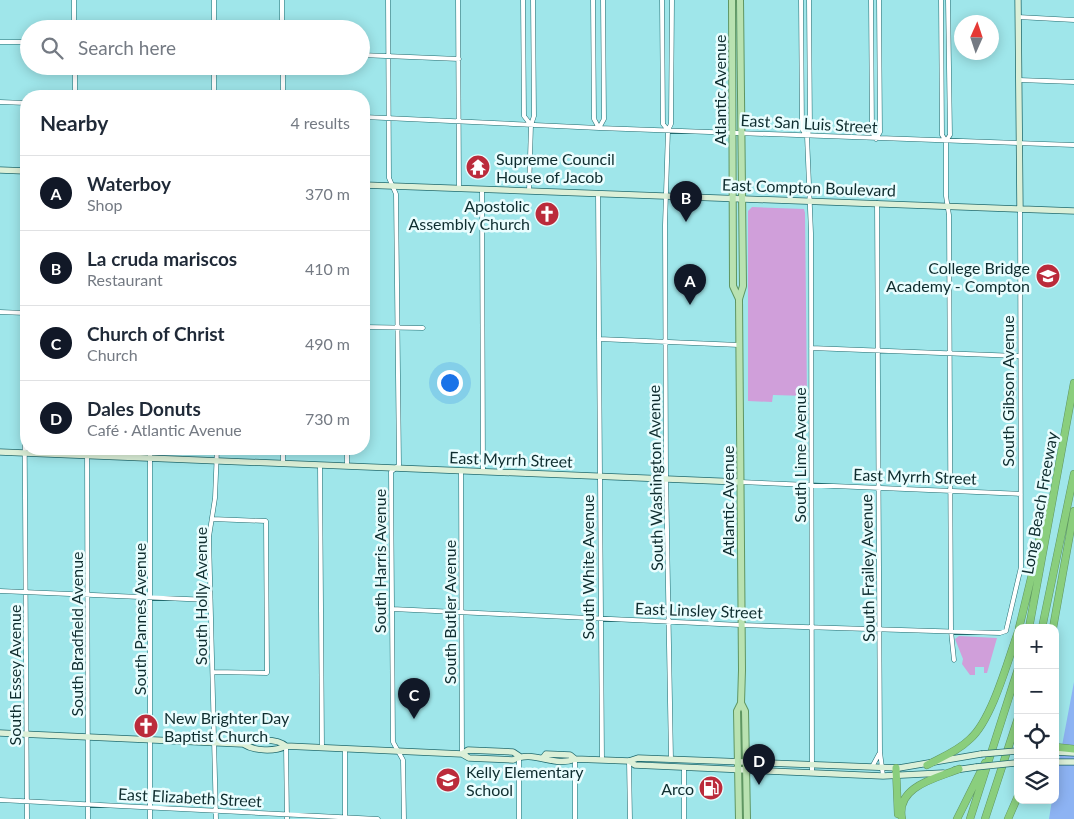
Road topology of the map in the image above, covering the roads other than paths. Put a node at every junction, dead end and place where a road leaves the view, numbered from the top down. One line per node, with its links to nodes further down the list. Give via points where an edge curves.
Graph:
1 (74, 0): 22 (street)
2 (214, 0): 23 (street)
3 (282, 0): 24 (street)
4 (388, 0): 29 (street, South Harris Avenue)
5 (458, 0): 30 (street)
6 (523, 0): 44 (street, via 524,116)
7 (533, 0): 44 (street, via 534,116)
8 (593, 0): 45 (street, via 594,119)
9 (603, 0): 45 (street, via 604,119)
10 (662, 0): 46 (street, via 663,124)
11 (672, 0): 46 (street, via 672,124)
12 (732, 0): 47 (main road, Atlantic Avenue)
13 (740, 0): 47 (main road, Atlantic Avenue)
14 (801, 0): 48 (street, South Lime Avenue, via 802,128)
15 (809, 0): 48 (street, South Lime Avenue, via 810,129)
16 (871, 0): 49 (street, via 872,132)
17 (879, 0): 49 (street, via 880,132)
18 (941, 0): 50 (street, via 942,135)
19 (948, 0): 50 (street, via 950,135)
20 (1018, 0): 21 (main road, South Gibson Avenue)
21 (1018, 18): 25 (street); 34 (main road, South Gibson Avenue)
22 (74, 20)
23 (214, 20)
24 (282, 20)
25 (1074, 20)
26 (0, 42): 27 (street)
27 (20, 42)
28 (370, 55): 29 (street)
29 (388, 56): 30 (street); 42 (street, South Harris Avenue)
30 (459, 59): 43 (street)
31 (74, 75): 36 (street)
32 (214, 75): 37 (street)
33 (283, 75): 38 (street)
34 (1019, 80): 35 (street); 51 (main road, South Gibson Avenue)
35 (1074, 82)
36 (75, 90)
37 (214, 90)
38 (283, 90)
39 (0, 102): 40 (street)
40 (20, 103)
41 (370, 117): 42 (street, East San Luis Street)
42 (388, 118): 43 (street, East San Luis Street); 56 (street, South Harris Avenue, via 389,178)
43 (459, 122): 44 (street, East San Luis Street); 57 (street)
44 (531, 125): 45 (street, East San Luis Street); 59 (street)
45 (599, 128): 46 (street, East San Luis Street)
46 (668, 130): 47 (street, East San Luis Street); 61 (street, South Washington Avenue)
47 (737, 132): 48 (street, East San Luis Street); 62 (main road, Atlantic Avenue); 63 (main road, Atlantic Avenue)
48 (807, 136): 49 (street, East San Luis Street); 64 (street, South Lime Avenue)
49 (876, 139): 50 (street, East San Luis Street)
50 (946, 141): 51 (street, East San Luis Street); 66 (street)
51 (1020, 143): 52 (street, East San Luis Street); 67 (main road, South Gibson Avenue)
52 (1074, 145)
53 (0, 170): 54 (main road)
54 (20, 171)
55 (370, 184): 56 (main road, East Compton Boulevard)
56 (392, 185): 57 (main road, East Compton Boulevard); 73 (street, South Harris Avenue, via 396,194)
57 (459, 187): 58 (main road, East Compton Boulevard)
58 (482, 189): 59 (main road, East Compton Boulevard); 98 (street)
59 (529, 191): 60 (main road, East Compton Boulevard)
60 (598, 193): 61 (main road, East Compton Boulevard); 75 (street, South White Avenue)
61 (666, 196): 62 (main road, East Compton Boulevard); 76 (street, South Washington Avenue)
62 (733, 198): 63 (main road, East Compton Boulevard); 69 (main road, Atlantic Avenue, via 733,286)
63 (741, 198): 64 (main road, East Compton Boulevard); 69 (main road, Atlantic Avenue, via 743,286)
64 (808, 200): 65 (main road, East Compton Boulevard); 78 (street, South Lime Avenue)
65 (877, 203): 66 (main road, East Compton Boulevard); 79 (street, South Frailey Avenue)
66 (948, 206): 67 (main road, East Compton Boulevard); 80 (street)
67 (1020, 209): 68 (main road, East Compton Boulevard); 81 (street, South Gibson Avenue)
68 (1074, 211)
69 (739, 299): 77 (main road, Atlantic Avenue)
70 (0, 312): 71 (street)
71 (20, 313)
72 (370, 326): 73 (street)
73 (398, 328): 74 (street); 96 (street, South Harris Avenue, via 399,464)
74 (423, 328)
75 (599, 339): 76 (street); 100 (street, South White Avenue)
76 (666, 342): 77 (street); 101 (street, South Washington Avenue)
77 (740, 345): 102 (main road, Atlantic Avenue)
78 (811, 348): 79 (street); 103 (street, South Lime Avenue)
79 (877, 350): 80 (street); 104 (street, South Frailey Avenue)
80 (949, 353): 81 (street); 105 (street)
81 (1019, 356): 106 (street, South Gibson Avenue)
82 (1074, 383): 107 (highway, Long Beach Freeway)
83 (0, 452): 84 (main road, East Myrrh Street)
84 (20, 453)
85 (25, 455): 111 (street, South Essey Avenue)
86 (87, 455): 112 (street, South Bradfield Avenue)
87 (125, 455): 91 (main road, East Myrrh Street)
88 (216, 455): 92 (street, South Holly Avenue)
89 (283, 455): 93 (street)
90 (347, 455): 95 (street)
91 (150, 457): 92 (main road, East Myrrh Street); 113 (street, South Pannes Avenue)
92 (217, 461): 93 (main road, East Myrrh Street); 109 (street, South Holly Avenue)
93 (283, 463): 94 (main road, East Myrrh Street)
94 (320, 465): 95 (main road, East Myrrh Street); 141 (street)
95 (347, 465): 96 (main road, East Myrrh Street)
96 (395, 468): 97 (main road, East Myrrh Street); 115 (street, South Harris Avenue, via 390,472)
97 (461, 471): 98 (main road, East Myrrh Street); 116 (street, South Butler Avenue)
98 (483, 472): 100 (main road, East Myrrh Street)
99 (1074, 474): 121 (highway, Long Beach Freeway)
100 (599, 476): 101 (main road, East Myrrh Street); 117 (street, South White Avenue)
101 (667, 479): 102 (main road, East Myrrh Street); 118 (street, South Washington Avenue)
102 (740, 482): 103 (street, East Myrrh Street); 123 (main road, Atlantic Avenue)
103 (812, 485): 104 (street, East Myrrh Street); 124 (street, South Lime Avenue)
104 (879, 488): 105 (street, East Myrrh Street); 125 (street, South Frailey Avenue)
105 (950, 491): 106 (street, East Myrrh Street); 126 (street)
106 (1021, 494): 127 (street, South Gibson Avenue, via 1021,567)
107 (1053, 495): 119 (highway, via 1043,518); 120 (highway, Long Beach Freeway)
108 (1074, 511): 122 (highway)
109 (212, 520): 114 (street, South Holly Avenue, via 209,537); 130 (street, via 266,521 267,654 267,673)
110 (0, 592): 111 (street)
111 (26, 593): 112 (street); 135 (street, South Essey Avenue)
112 (88, 595): 113 (street); 136 (street, South Bradfield Avenue)
113 (151, 598): 114 (street); 137 (street, South Pannes Avenue)
114 (210, 600): 130 (street, South Holly Avenue)
115 (392, 610): 116 (street, East Linsley Street); 144 (street, South Harris Avenue, via 393,742)
116 (461, 613): 117 (street, East Linsley Street); 150 (street, South Butler Avenue)
117 (600, 619): 118 (street, East Linsley Street); 154 (street, South White Avenue)
118 (670, 622): 123 (street, East Linsley Street); 153 (street, South Washington Avenue, via 668,711)
119 (1020, 624)
120 (1030, 624)
121 (1043, 624)
122 (1054, 624)
123 (741, 625): 124 (street, East Linsley Street); 132 (main road, Atlantic Avenue)
124 (813, 627): 125 (street, East Linsley Street); 162 (street, South Lime Avenue)
125 (880, 629): 126 (street, East Linsley Street); 147 (street, South Frailey Avenue)
126 (951, 631): 127 (street, East Linsley Street); 129 (street)
127 (1006, 631)
128 (1014, 643): 161 (highway, via 978,730 959,748)
129 (954, 660)
130 (213, 672): 138 (street, South Holly Avenue)
131 (1014, 682): 145 (highway)
132 (741, 703): 156 (main road, Atlantic Avenue, via 737,710); 160 (main road, Atlantic Avenue, via 745,711)
133 (1014, 730): 197 (highway)
134 (0, 733): 135 (main road)
135 (26, 735): 136 (main road); 174 (street, South Essey Avenue)
136 (88, 737): 137 (main road); 175 (street, South Bradfield Avenue)
137 (150, 740): 138 (main road); 177 (street, South Pannes Avenue)
138 (216, 742): 139 (main road, via 243,744 252,740 281,742); 178 (street, South Holly Avenue)
139 (286, 746): 141 (main road); 179 (street)
140 (1059, 747): 143 (highway)
141 (322, 748): 142 (main road)
142 (345, 749): 144 (main road); 180 (street)
143 (1074, 749)
144 (398, 751): 150 (main road); 186 (street, South Harris Avenue, via 403,760)
145 (993, 751): 195 (highway, via 978,772); 196 (highway)
146 (1014, 751): 161 (main road, bridge)
147 (880, 752): 163 (street, South Frailey Avenue); 164 (street, South Frailey Avenue)
148 (1059, 752): 149 (main road)
149 (1074, 753)
150 (462, 754): 151 (main road, via 468,750 513,752)
151 (519, 756): 152 (main road, via 547,761 568,762); 187 (street)
152 (574, 759): 154 (main road); 188 (street)
153 (671, 759): 155 (main road, via 638,758); 156 (main road)
154 (602, 760): 155 (main road)
155 (629, 761): 165 (main road, via 635,765); 189 (street)
156 (737, 762): 160 (main road); 168 (main road, Atlantic Avenue)
157 (1014, 762): 167 (main road, bridge)
158 (1059, 762): 159 (main road)
159 (1074, 762)
160 (746, 763): 162 (main road); 169 (main road, Atlantic Avenue)
161 (927, 764): 166 (main road)
162 (812, 766): 163 (main road); 170 (street, South Lime Avenue)
163 (872, 767): 164 (main road)
164 (882, 767): 166 (main road); 171 (street, South Frailey Avenue)
165 (684, 768): 168 (main road); 190 (street)
166 (896, 768): 172 (highway)
167 (959, 769): 172 (main road); 194 (highway, via 909,792 902,806)
168 (737, 770): 169 (main road); 191 (main road, Atlantic Avenue)
169 (746, 771): 170 (main road); 192 (main road, Atlantic Avenue)
170 (812, 773): 171 (main road)
171 (883, 776): 172 (main road)
172 (896, 776): 193 (highway)
173 (0, 800): 174 (street, East Elizabeth Street)
174 (27, 801): 175 (street, East Elizabeth Street); 181 (street, South Essey Avenue)
175 (88, 803): 177 (street, East Elizabeth Street); 182 (street, South Bradfield Avenue)
176 (1015, 804): 198 (highway)
177 (150, 807): 178 (street, East Elizabeth Street); 183 (street, South Pannes Avenue)
178 (216, 812): 179 (street, East Elizabeth Street); 184 (street, South Holly Avenue)
179 (287, 817): 180 (street, East Elizabeth Street)
180 (345, 818): 185 (street, East Elizabeth Street)
181 (27, 819)
182 (88, 819)
183 (150, 819)
184 (216, 819)
185 (378, 819)
186 (404, 819)
187 (519, 819)
188 (575, 819)
189 (630, 819)
190 (684, 819)
191 (739, 819)
192 (747, 819)
193 (898, 819)
194 (902, 819)
195 (958, 819)
196 (970, 819)
197 (985, 819)
198 (1008, 819)

